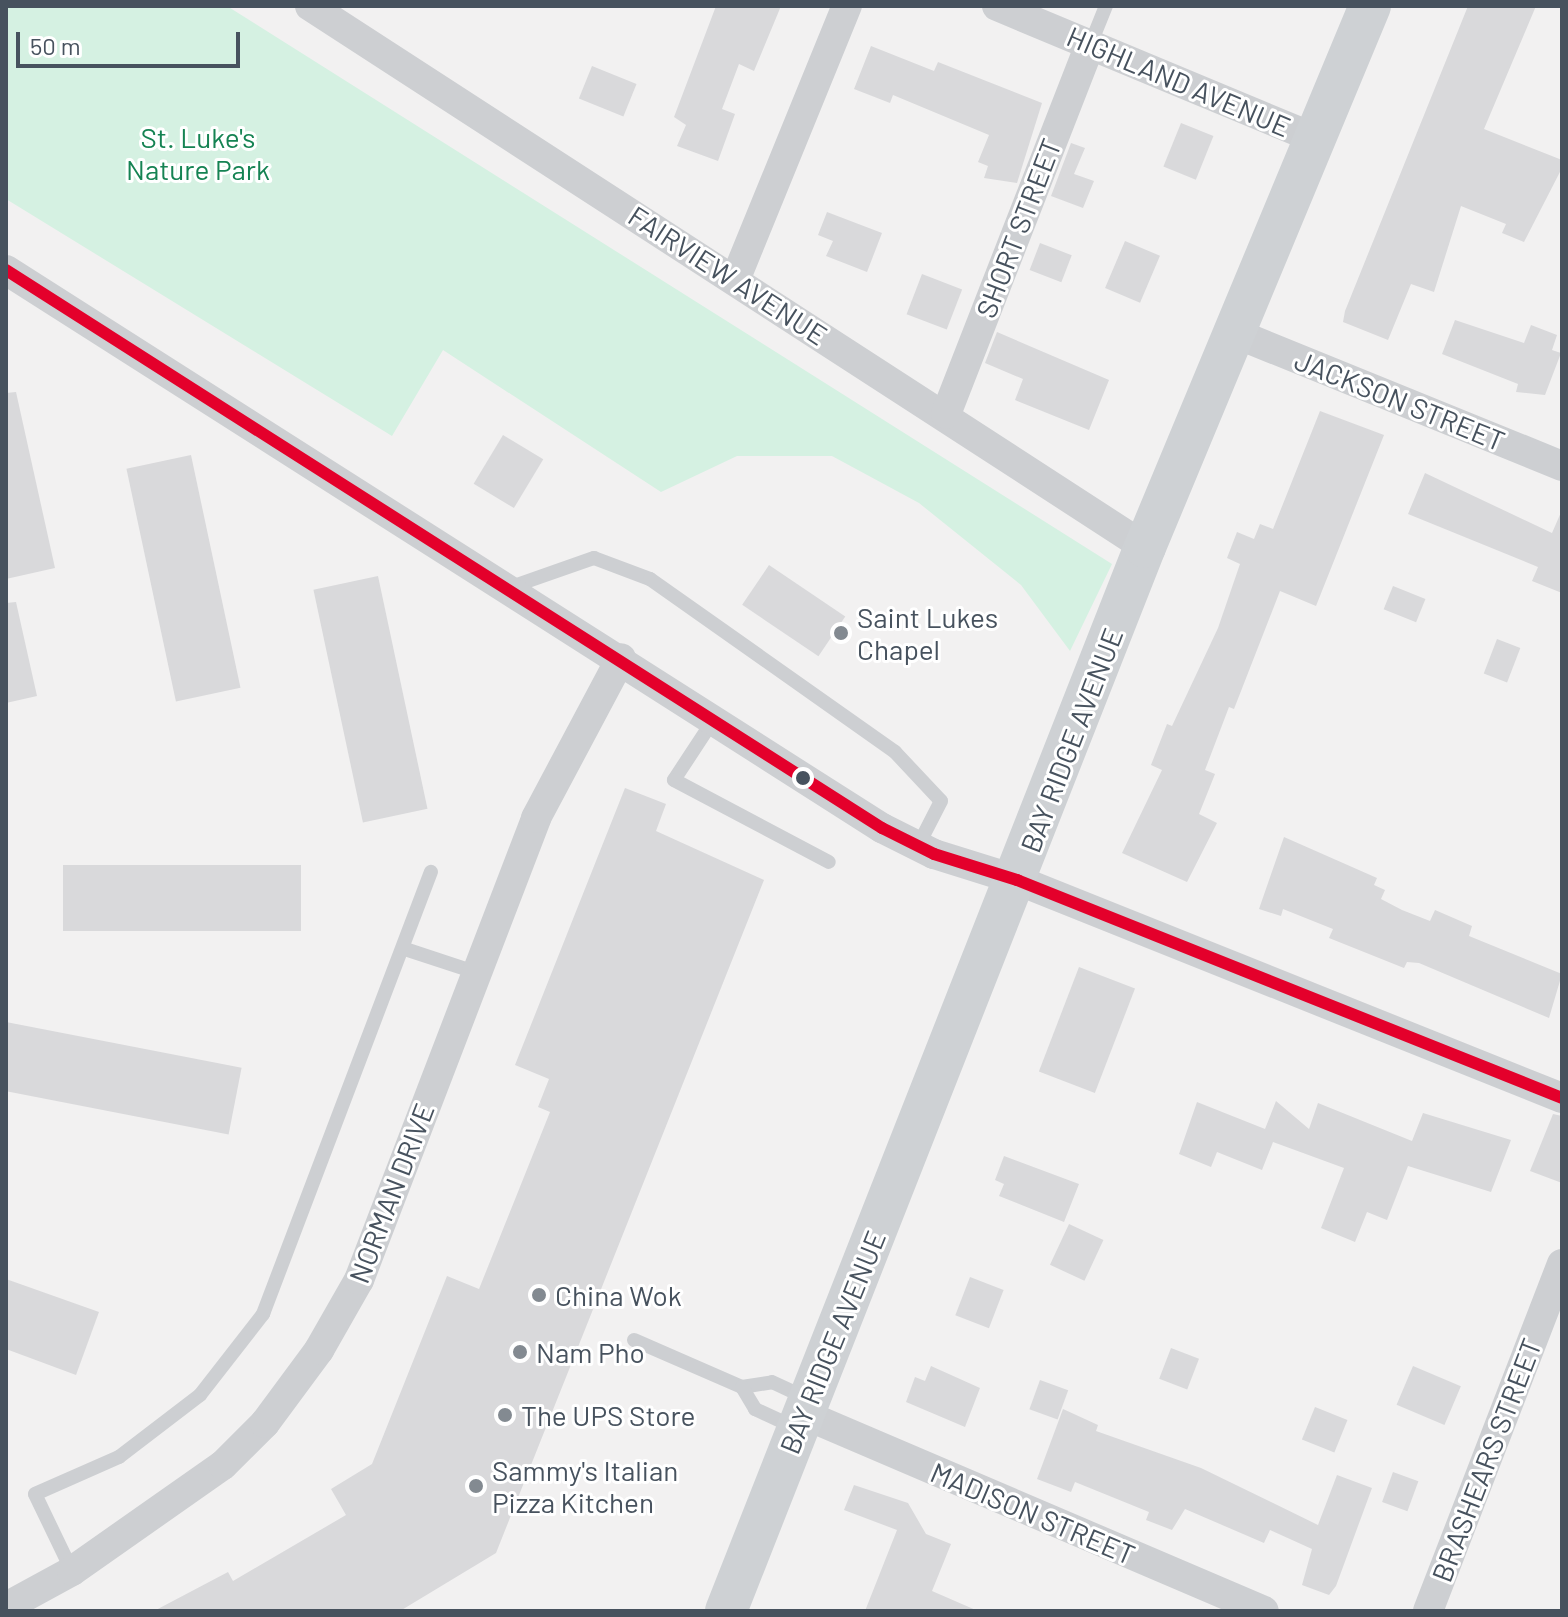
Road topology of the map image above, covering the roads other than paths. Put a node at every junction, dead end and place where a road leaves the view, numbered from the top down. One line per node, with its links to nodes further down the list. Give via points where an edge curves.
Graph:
1 (310, 6): 9 (street, FAIRVIEW AVENUE)
2 (847, 6): 9 (street)
3 (997, 6): 6 (street, HIGHLAND AVENUE)
4 (1106, 6): 6 (lane)
5 (1370, 6): 7 (main road, BAY RIDGE AVENUE)
6 (1091, 43): 7 (street, HIGHLAND AVENUE); 11 (street, SHORT STREET)
7 (1316, 139): 10 (main road, BAY RIDGE AVENUE)
8 (6, 270): 14 (street)
9 (735, 280): 11 (street, FAIRVIEW AVENUE)
10 (1237, 334): 12 (street, JACKSON STREET); 13 (main road, BAY RIDGE AVENUE)
11 (946, 414): 13 (street, FAIRVIEW AVENUE)
12 (1562, 466)
13 (1145, 547): 20 (main road, BAY RIDGE AVENUE)
14 (511, 587): 15 (street); 17 (lane, via 594,558 650,579 895,752 941,801)
15 (621, 658): 16 (street); 22 (street, NORMAN DRIVE, via 561,763)
16 (715, 718): 17 (street); 18 (lane, via 674,780)
17 (918, 846): 20 (street)
18 (829, 862)
19 (431, 872): 21 (lane)
20 (1017, 880): 23 (street); 27 (main road, BAY RIDGE AVENUE)
21 (405, 949): 22 (lane); 28 (lane, via 263,1314 200,1395 119,1457 35,1494)
22 (475, 972): 28 (street, NORMAN DRIVE, via 359,1280 319,1350 265,1423 223,1465)
23 (1562, 1098)
24 (1562, 1264): 32 (street, BRASHEARS STREET)
25 (634, 1340): 26 (lane)
26 (742, 1387): 27 (lane, via 755,1409); 27 (lane, via 772,1382)
27 (803, 1414): 30 (main road, BAY RIDGE AVENUE); 31 (street, MADISON STREET)
28 (72, 1571): 29 (street, NORMAN DRIVE)
29 (6, 1607)
30 (726, 1611)
31 (1264, 1611)
32 (1428, 1611)

